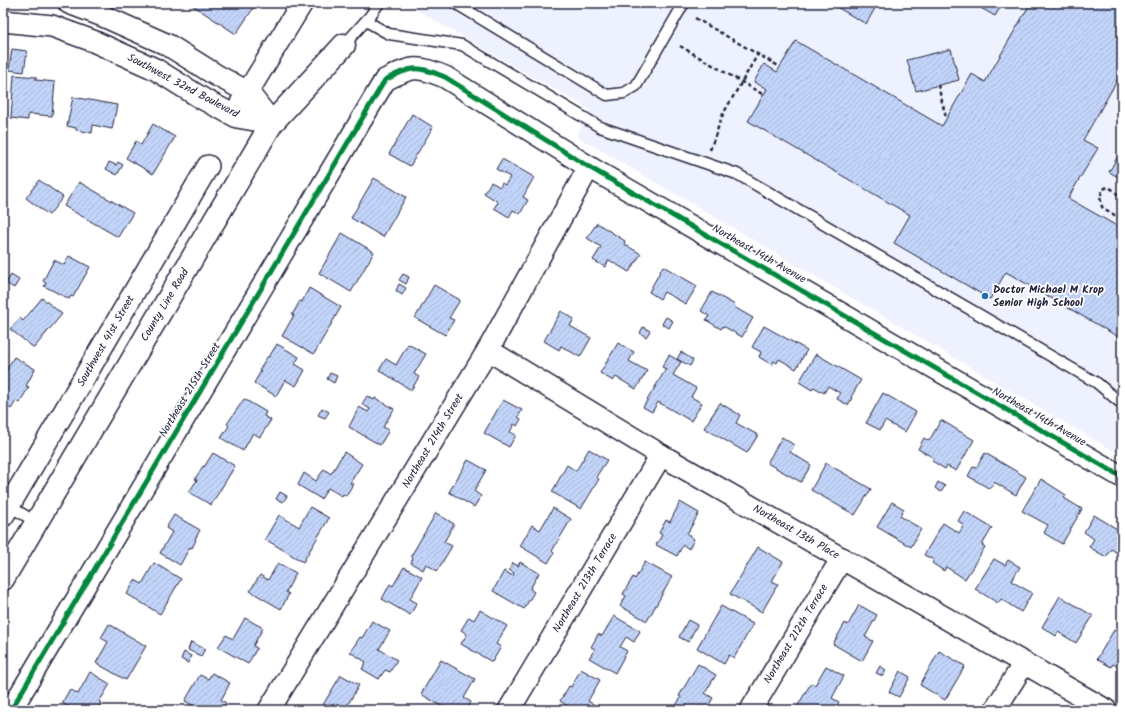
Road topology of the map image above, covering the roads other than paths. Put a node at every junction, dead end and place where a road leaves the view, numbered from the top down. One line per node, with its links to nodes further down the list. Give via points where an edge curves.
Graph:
1 (69, 3): 10 (street, Southwest 32nd Boulevard, via 168,45 216,76)
2 (302, 3): 10 (street)
3 (378, 3): 7 (lane)
4 (456, 3): 5 (lane, via 607,94 624,93 636,86)
5 (684, 3)
6 (3, 21): 11 (street, Southwest 32nd Boulevard, via 52,26 93,41 155,69)
7 (366, 21): 8 (lane); 16 (lane, via 389,34 462,45 600,127 737,174 1097,383)
8 (344, 45): 12 (street, County Line Road)
9 (385, 80): 14 (street, Northeast 14th Avenue, via 407,69 425,68 445,77); 24 (street, Northeast 215th Street)
10 (248, 92): 11 (street); 12 (street, Southwest 32nd Boulevard)
11 (234, 115): 12 (street, Southwest 32nd Boulevard)
12 (272, 123): 20 (street, County Line Road)
13 (208, 166): 19 (street, Southwest 41st Street)
14 (589, 166): 15 (street, Northeast 214th Street); 18 (street, Northeast 14th Avenue)
15 (488, 350): 17 (street, Northeast 13th Place); 25 (street, Northeast 214th Street)
16 (1122, 404)
17 (660, 455): 21 (street, Northeast 13th Place); 26 (street, Northeast 213th Terrace)
18 (1122, 477)
19 (6, 511): 20 (lane)
20 (36, 522): 22 (street, County Line Road)
21 (842, 558): 23 (street, Northeast 13th Place); 27 (street, Northeast 212th Terrace)
22 (3, 579)
23 (1024, 663): 28 (street); 29 (street, Northeast 13th Place)
24 (11, 710)
25 (269, 710)
26 (509, 710)
27 (751, 710)
28 (995, 710)
29 (1106, 710)

